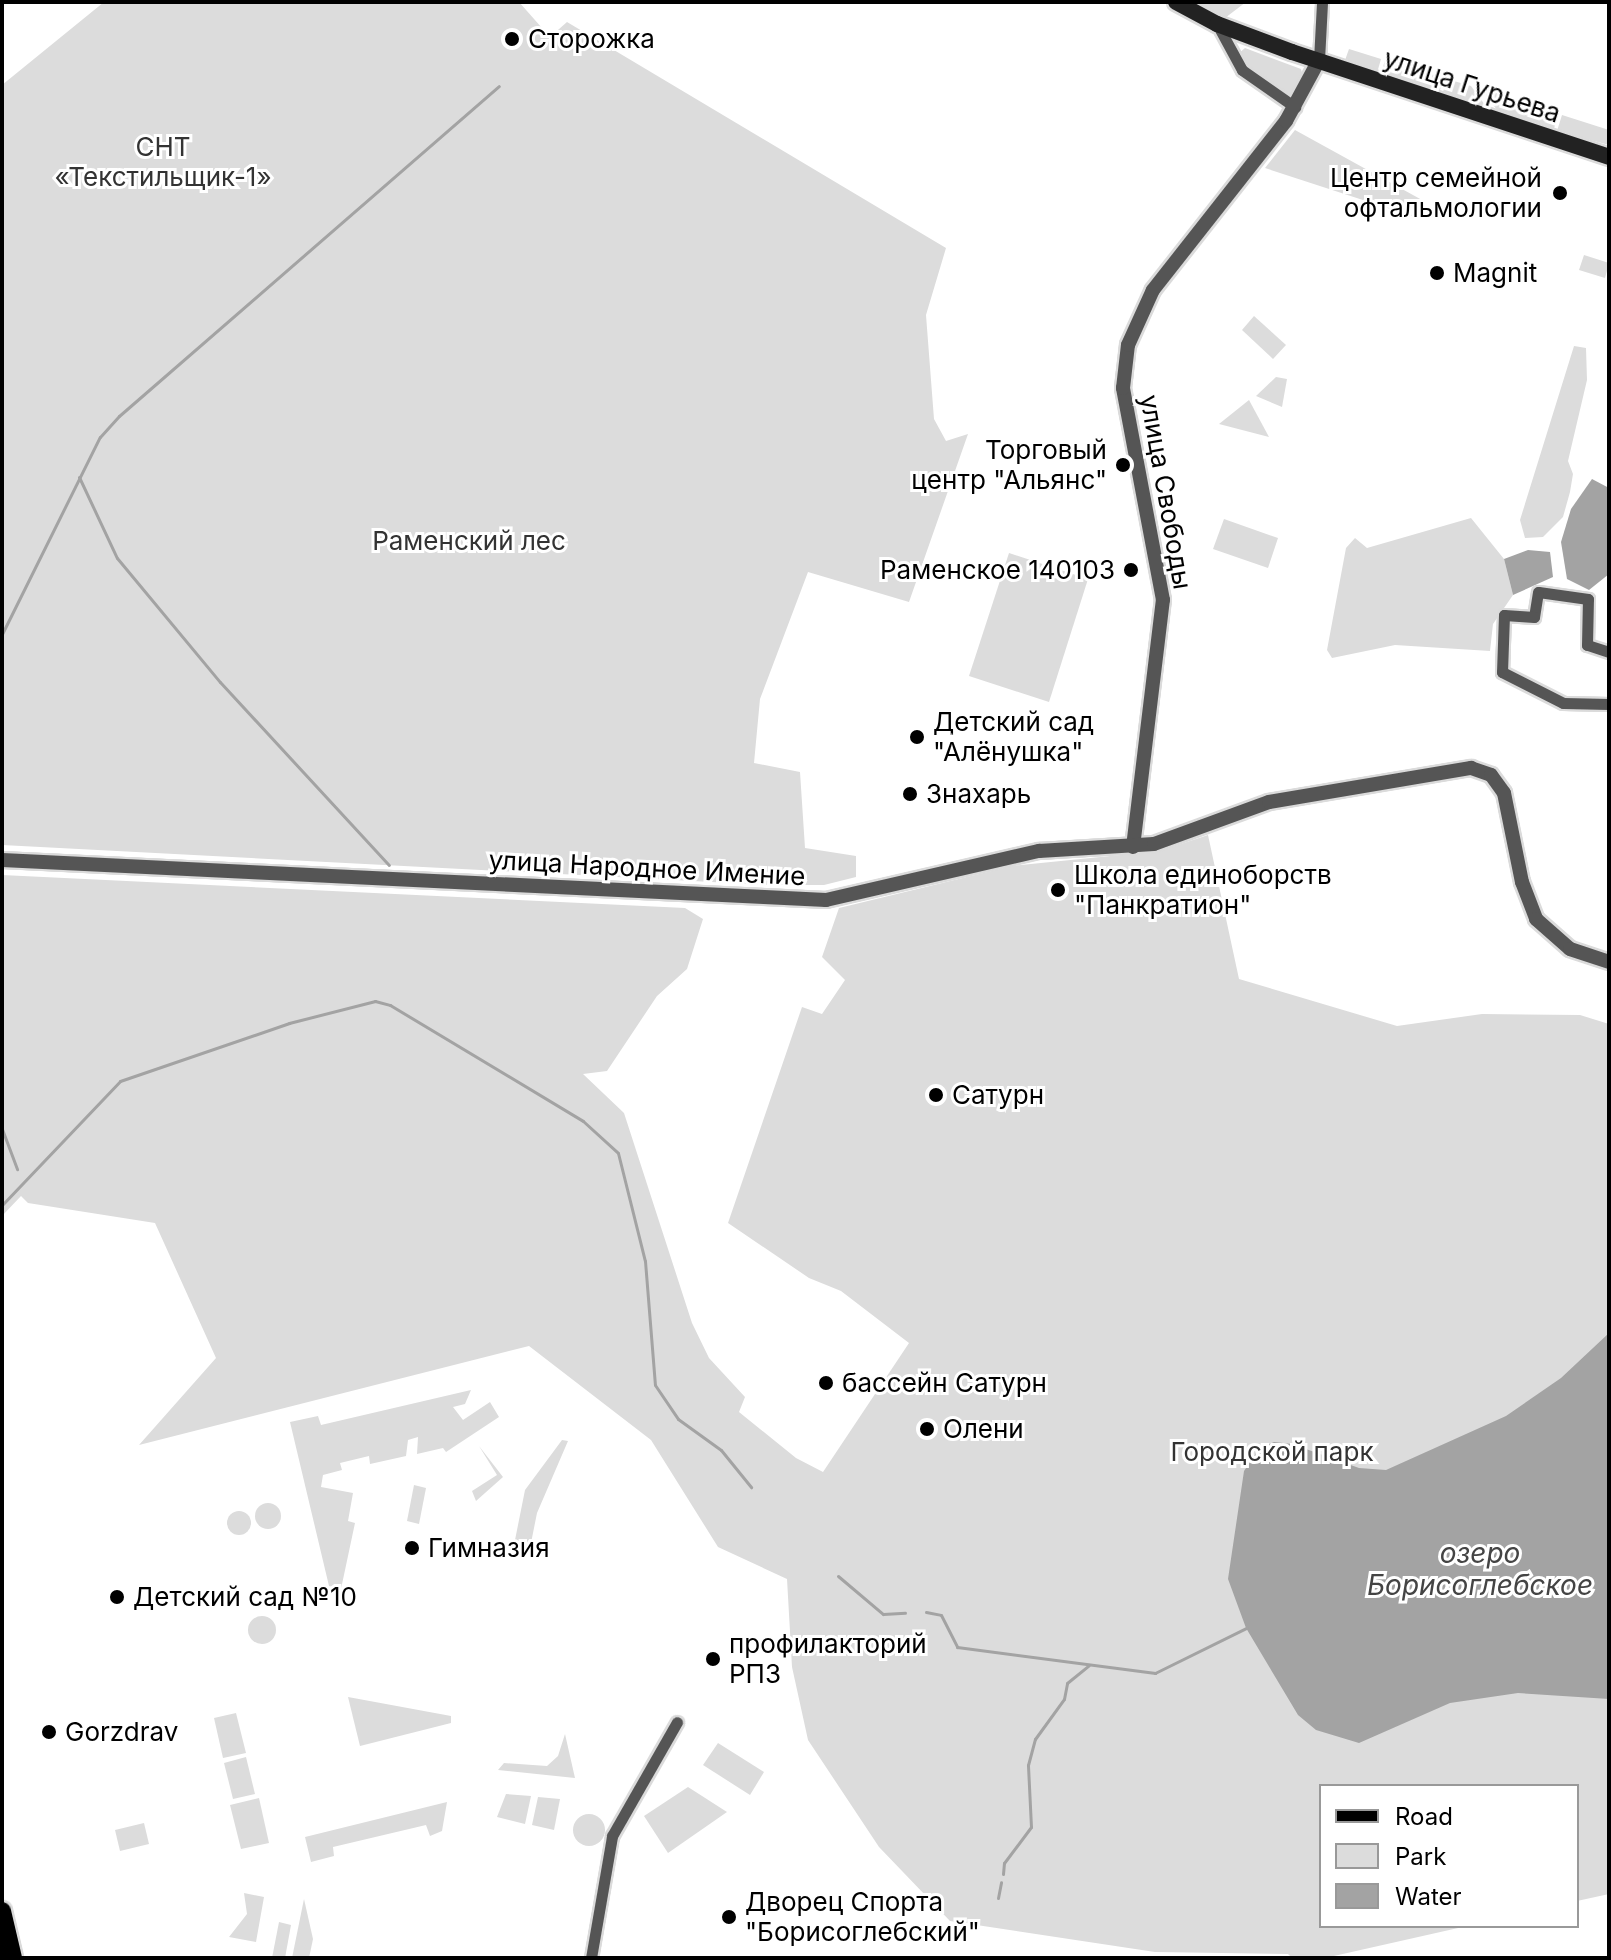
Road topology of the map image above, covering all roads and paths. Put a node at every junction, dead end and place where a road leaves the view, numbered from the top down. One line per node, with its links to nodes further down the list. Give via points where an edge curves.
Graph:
1 (1176, 2): 3 (main road, улица Гурьева)
2 (1322, 2): 4 (street)
3 (1217, 24): 4 (main road, улица Гурьева); 5 (street, via 1242,70)
4 (1319, 60): 5 (street, улица Свободы); 6 (main road, улица Гурьева)
5 (1295, 107): 9 (street, улица Свободы, via 1153,290 1128,345 1123,388 1163,600)
6 (1609, 157)
7 (1609, 652): 8 (street, via 1587,645 1588,599 1538,592 1534,617 1504,615 1502,672 1563,703)
8 (1609, 704)
9 (1133, 847): 10 (street, улица Народное Имение, via 1039,851 826,900); 11 (street, улица Народное Имение, via 1178,837 1269,802 1455,769 1483,771 1504,793 1522,882 1536,919 1570,949)
10 (2, 860)
11 (1609, 962)
12 (677, 1722): 15 (street, via 612,1836)
13 (2, 1911): 14 (main road)
14 (13, 1958)
15 (591, 1958)

